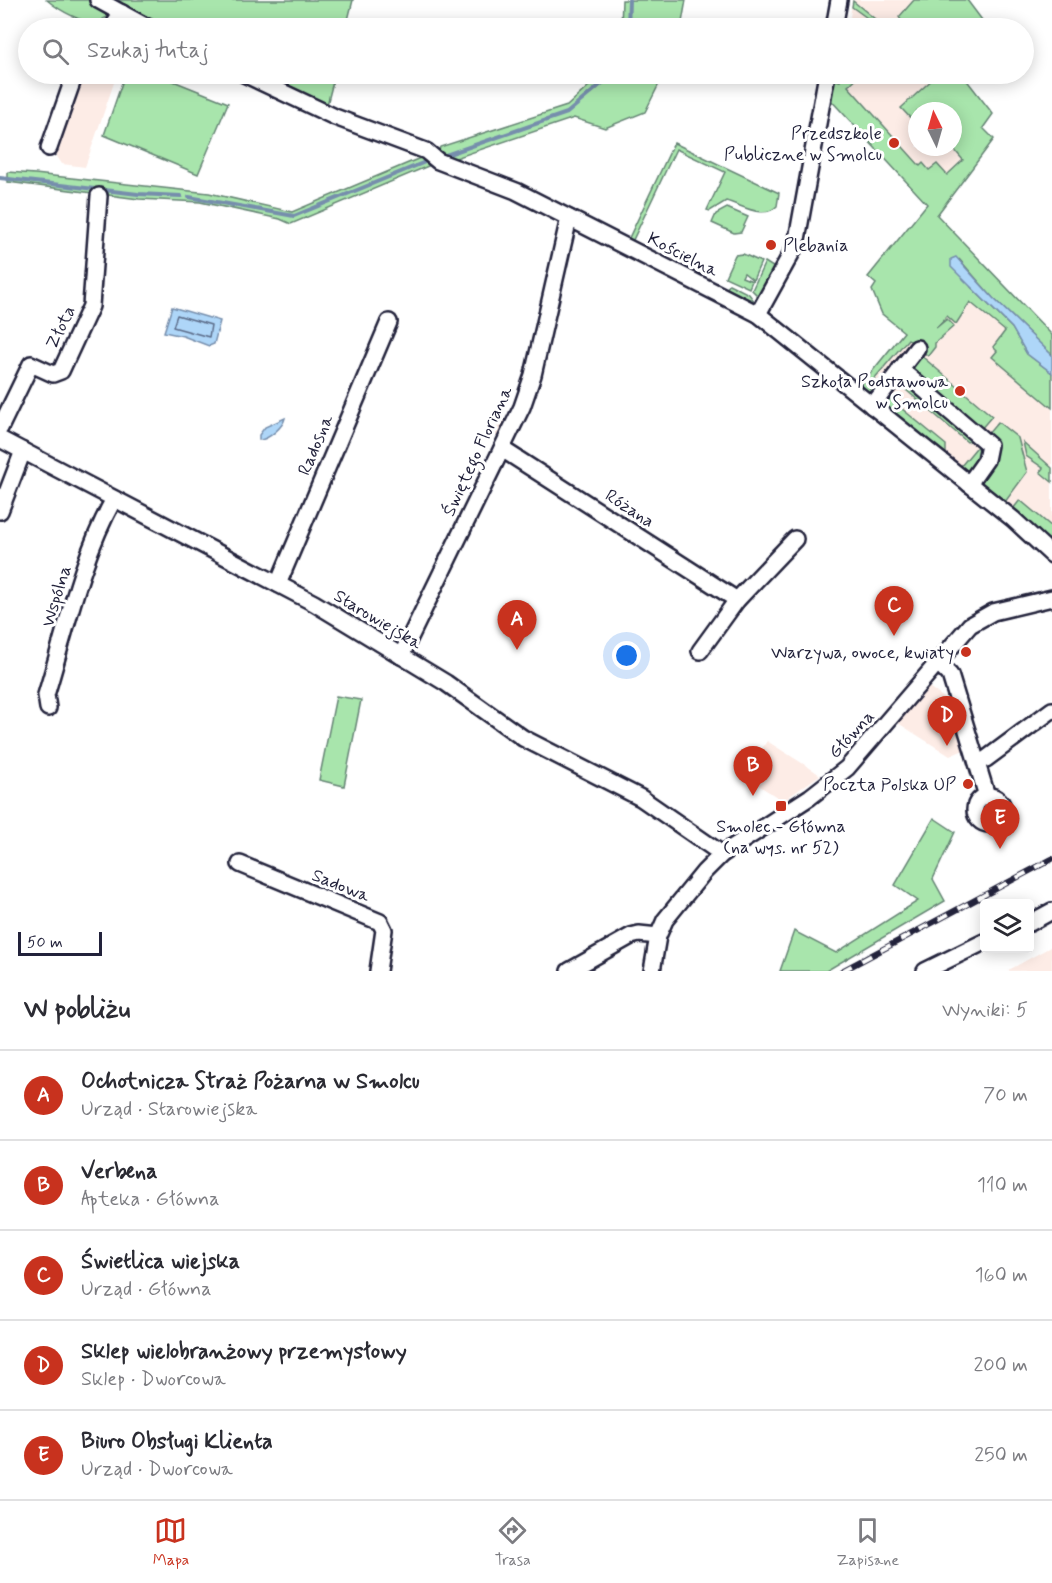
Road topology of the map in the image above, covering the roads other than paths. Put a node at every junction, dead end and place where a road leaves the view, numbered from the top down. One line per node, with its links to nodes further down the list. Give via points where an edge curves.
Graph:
1 (98, 0): 3 (street)
2 (838, 0): 6 (street)
3 (122, 13): 4 (street); 5 (street)
4 (119, 18)
5 (131, 18)
6 (835, 18)
7 (72, 84): 10 (street)
8 (265, 84): 12 (street, Kościelna, via 335,117 426,151 436,159 516,191)
9 (824, 84): 13 (street, via 793,256)
10 (50, 148)
11 (99, 196): 18 (street, Złota, via 92,306 61,371 52,374 31,364)
12 (569, 218): 13 (street, Kościelna); 20 (street, Świętego Floriana, via 533,375)
13 (758, 314): 17 (street, Kościelna)
14 (389, 322): 27 (street, Radosna)
15 (917, 348): 16 (street)
16 (900, 369): 17 (street); 22 (street, via 989,445 987,460)
17 (872, 406): 22 (street, Kościelna)
18 (0, 428)
19 (0, 439): 21 (street, Starowiejska)
20 (502, 449): 29 (street, Różana); 31 (street, Świętego Floriana)
21 (23, 451): 23 (street, Starowiejska); 24 (street)
22 (969, 484): 26 (street, Kościelna)
23 (114, 499): 27 (street, Starowiejska); 33 (street, Wspólna, via 101,522 73,605 46,695)
24 (0, 512)
25 (795, 539): 29 (street)
26 (1052, 555)
27 (278, 584): 31 (street, Starowiejska)
28 (1052, 598): 32 (street, Główna, via 983,617 955,640)
29 (737, 600): 30 (street)
30 (700, 651)
31 (401, 656): 37 (street, Starowiejska, via 454,688 523,738 641,798)
32 (937, 662): 35 (street, via 950,675); 37 (street, Główna, via 880,733 837,777)
33 (48, 708)
34 (1052, 710): 35 (street, via 987,759)
35 (977, 762): 36 (street)
36 (987, 796)
37 (722, 854): 41 (street, Główna, via 668,915)
38 (240, 864): 43 (street, Sadowa, via 380,922 384,930)
39 (1052, 911): 40 (street)
40 (1034, 920)
41 (658, 936): 44 (street, via 632,936); 45 (street, Główna)
42 (980, 944): 46 (street)
43 (378, 971)
44 (569, 971)
45 (652, 971)
46 (926, 971)

